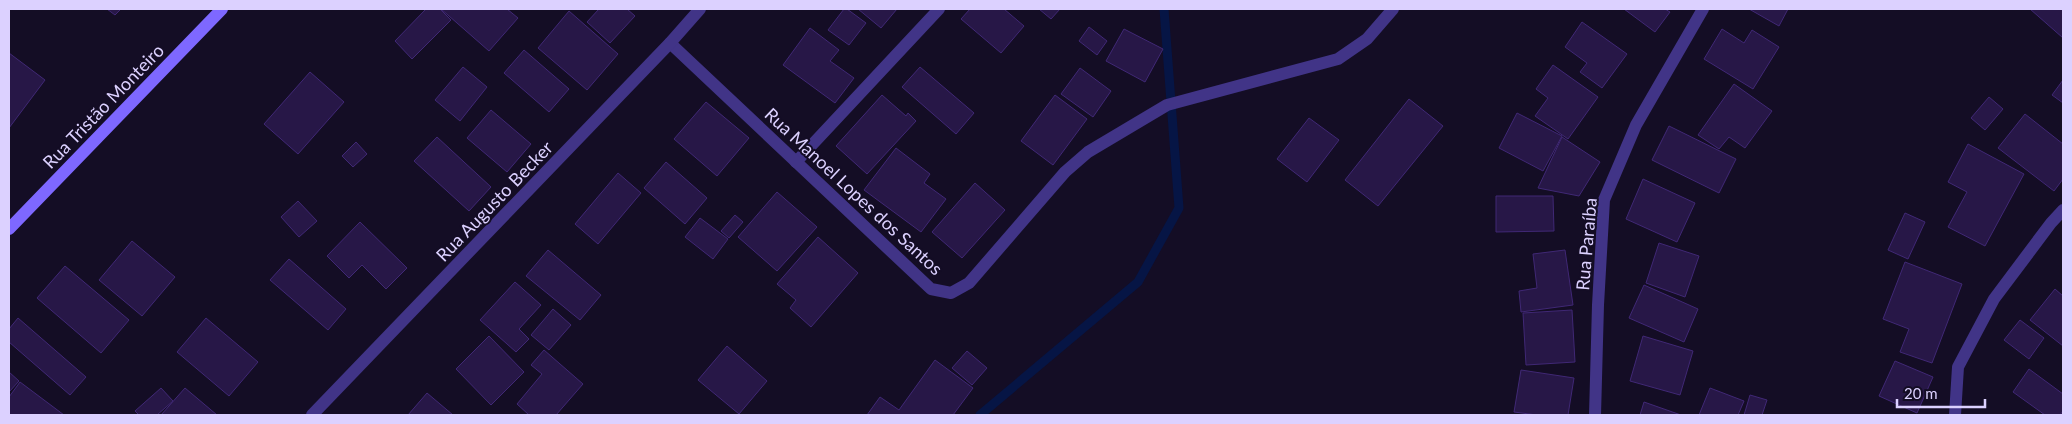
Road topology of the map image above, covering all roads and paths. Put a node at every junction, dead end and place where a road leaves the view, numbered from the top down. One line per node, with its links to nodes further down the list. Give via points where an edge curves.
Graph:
1 (222, 9): 9 (main road, Rua Tristão Monteiro)
2 (700, 9): 6 (street, Rua Augusto Becker)
3 (939, 9): 7 (street)
4 (1392, 9): 7 (street, Rua Manoel Lopes dos Santos, via 1367,39 1338,59 1167,105 1088,152 1065,172 970,284 951,293 931,289)
5 (1702, 9): 11 (street, Rua Paraíba, via 1636,125 1604,200)
6 (670, 43): 7 (street, Rua Manoel Lopes dos Santos); 10 (street, Rua Augusto Becker)
7 (796, 162)
8 (2063, 210): 12 (street, via 1994,299 1958,366)
9 (9, 229)
10 (312, 415)
11 (1595, 415)
12 (1955, 415)

